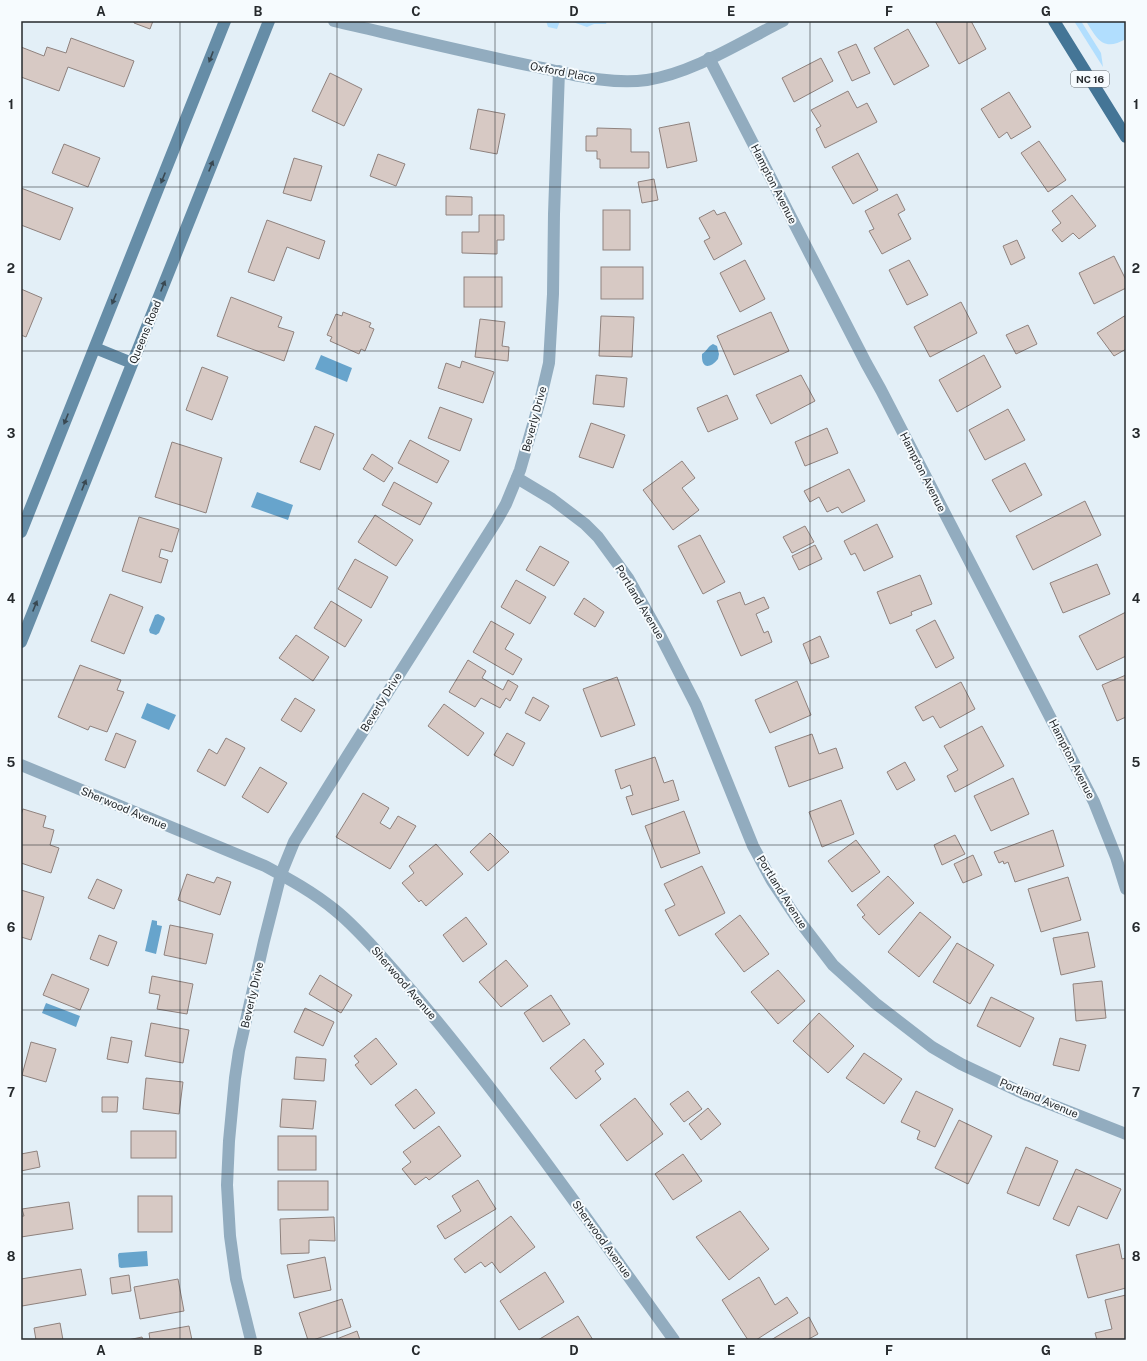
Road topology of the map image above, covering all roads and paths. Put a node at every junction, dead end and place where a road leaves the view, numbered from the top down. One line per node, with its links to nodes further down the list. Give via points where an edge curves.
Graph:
1 (225, 21): 9 (street, one-way to 9)
2 (269, 21): 10 (street, Queens Road, one-way to 2)
3 (334, 21): 7 (street, Oxford Place)
4 (783, 21): 6 (street, Oxford Place)
5 (1054, 21): 8 (main road, NC 16)
6 (709, 58): 7 (street, Oxford Place, via 672,74 646,80 619,81); 16 (street, Hampton Avenue, via 1079,771 1100,814)
7 (558, 71): 11 (street, Beverly Drive, via 553,294 548,364)
8 (1126, 137)
9 (95, 348): 10 (street); 12 (street, one-way to 12)
10 (132, 363): 13 (street, Queens Road, one-way to 10)
11 (517, 478): 15 (street, Beverly Drive, via 497,520 294,842); 17 (street, Portland Avenue, via 552,499 585,524 598,537 628,578 696,705 753,846 794,914 834,965 916,1037 961,1064 1027,1095)
12 (21, 532)
13 (21, 642)
14 (21, 765): 15 (street, Sherwood Avenue)
15 (281, 874): 18 (street, Beverly Drive, via 243,1031 235,1078 229,1141 230,1236 236,1279); 19 (street, Sherwood Avenue, via 346,919 417,997 525,1133)
16 (1126, 889)
17 (1126, 1134)
18 (251, 1340)
19 (674, 1340)

